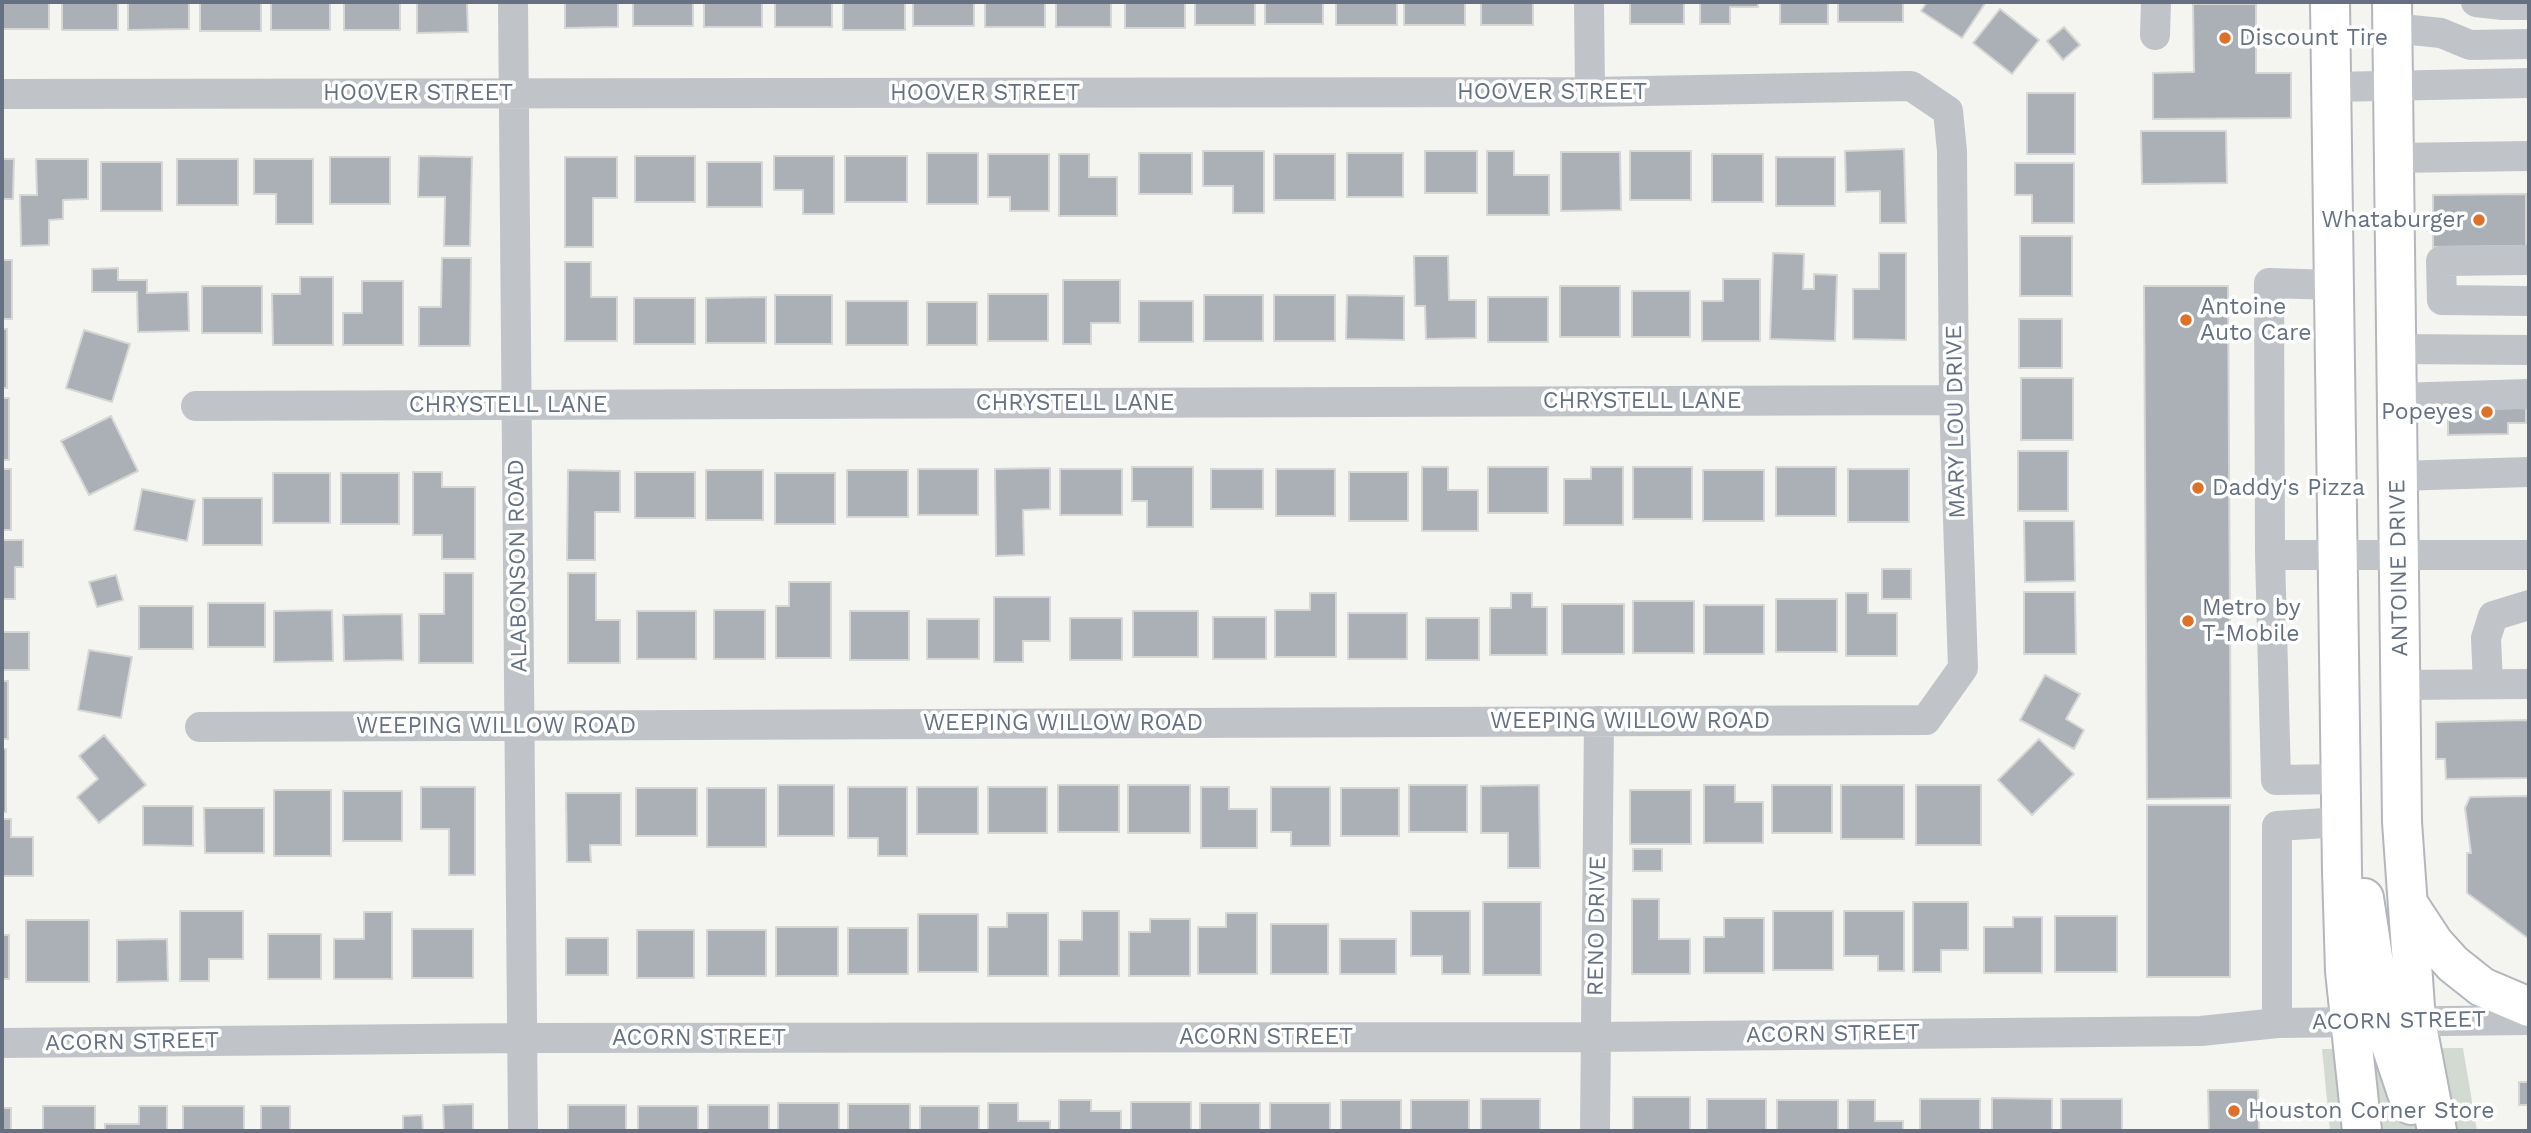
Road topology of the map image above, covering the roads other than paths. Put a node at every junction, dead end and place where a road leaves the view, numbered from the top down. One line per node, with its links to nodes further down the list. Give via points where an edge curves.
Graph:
1 (513, 2): 14 (street, ALABONSON ROAD)
2 (1589, 2): 13 (street)
3 (2156, 2): 8 (street)
4 (2330, 2): 12 (main road, ANTOINE DRIVE)
5 (2476, 2): 6 (street)
6 (2529, 5)
7 (2392, 15): 9 (street, via 2470,45); 11 (main road, ANTOINE DRIVE)
8 (2155, 35)
9 (2529, 44)
10 (2529, 83): 11 (street)
11 (2394, 86): 12 (street); 18 (main road, ANTOINE DRIVE)
12 (2331, 87): 20 (main road, ANTOINE DRIVE)
13 (1590, 92): 14 (street, HOOVER STREET); 16 (street, HOOVER STREET, via 1911,86)
14 (513, 93): 15 (street, HOOVER STREET); 27 (street, ALABONSON ROAD)
15 (8, 94)
16 (1948, 111): 26 (street, MARY LOU DRIVE)
17 (2529, 156): 18 (street)
18 (2394, 158): 22 (main road, ANTOINE DRIVE)
19 (2529, 260): 21 (street, via 2441,261 2442,300)
20 (2334, 285): 31 (street, via 2269,283); 32 (main road, ANTOINE DRIVE)
21 (2529, 301)
22 (2397, 349): 23 (street); 25 (main road, ANTOINE DRIVE)
23 (2529, 350)
24 (2529, 394): 25 (street)
25 (2397, 398): 30 (main road, ANTOINE DRIVE)
26 (1954, 400): 27 (street, CHRYSTELL LANE); 39 (street, MARY LOU DRIVE, via 1963,668)
27 (516, 405): 28 (street, CHRYSTELL LANE); 41 (street, ALABONSON ROAD)
28 (196, 406)
29 (2529, 472): 30 (street)
30 (2398, 476): 34 (main road, ANTOINE DRIVE)
31 (2270, 555): 32 (street); 43 (street, via 2276,780)
32 (2339, 555): 34 (street); 43 (main road, ANTOINE DRIVE)
33 (2529, 555): 34 (street)
34 (2399, 556): 38 (main road, ANTOINE DRIVE)
35 (2529, 605): 36 (street, via 2493,616 2486,638)
36 (2488, 684): 37 (street); 38 (street)
37 (2529, 684)
38 (2400, 685): 45 (main road, ANTOINE DRIVE)
39 (1926, 720): 40 (street, WEEPING WILLOW ROAD)
40 (1599, 721): 41 (street, WEEPING WILLOW ROAD); 50 (street, RENO DRIVE)
41 (519, 725): 42 (street, WEEPING WILLOW ROAD); 51 (street, ALABONSON ROAD)
42 (200, 727)
43 (2341, 779): 44 (main road, ANTOINE DRIVE)
44 (2342, 827): 48 (main road, ANTOINE DRIVE, via 2345,971); 49 (street, via 2277,826)
45 (2408, 903): 46 (main road, via 2453,964 2482,987); 48 (main road, ANTOINE DRIVE)
46 (2529, 1007)
47 (2529, 1020): 48 (street, ACORN STREET)
48 (2383, 1022): 49 (street, ACORN STREET); 55 (main road, ANTOINE DRIVE); 56 (main road, via 2412,1108)
49 (2277, 1023): 50 (street, ACORN STREET, via 2201,1031)
50 (1595, 1037): 51 (street, ACORN STREET); 54 (street, RENO DRIVE)
51 (522, 1038): 52 (street, ACORN STREET); 53 (street, ALABONSON ROAD)
52 (2, 1043)
53 (523, 1131)
54 (1595, 1131)
55 (2362, 1131)
56 (2435, 1131)

